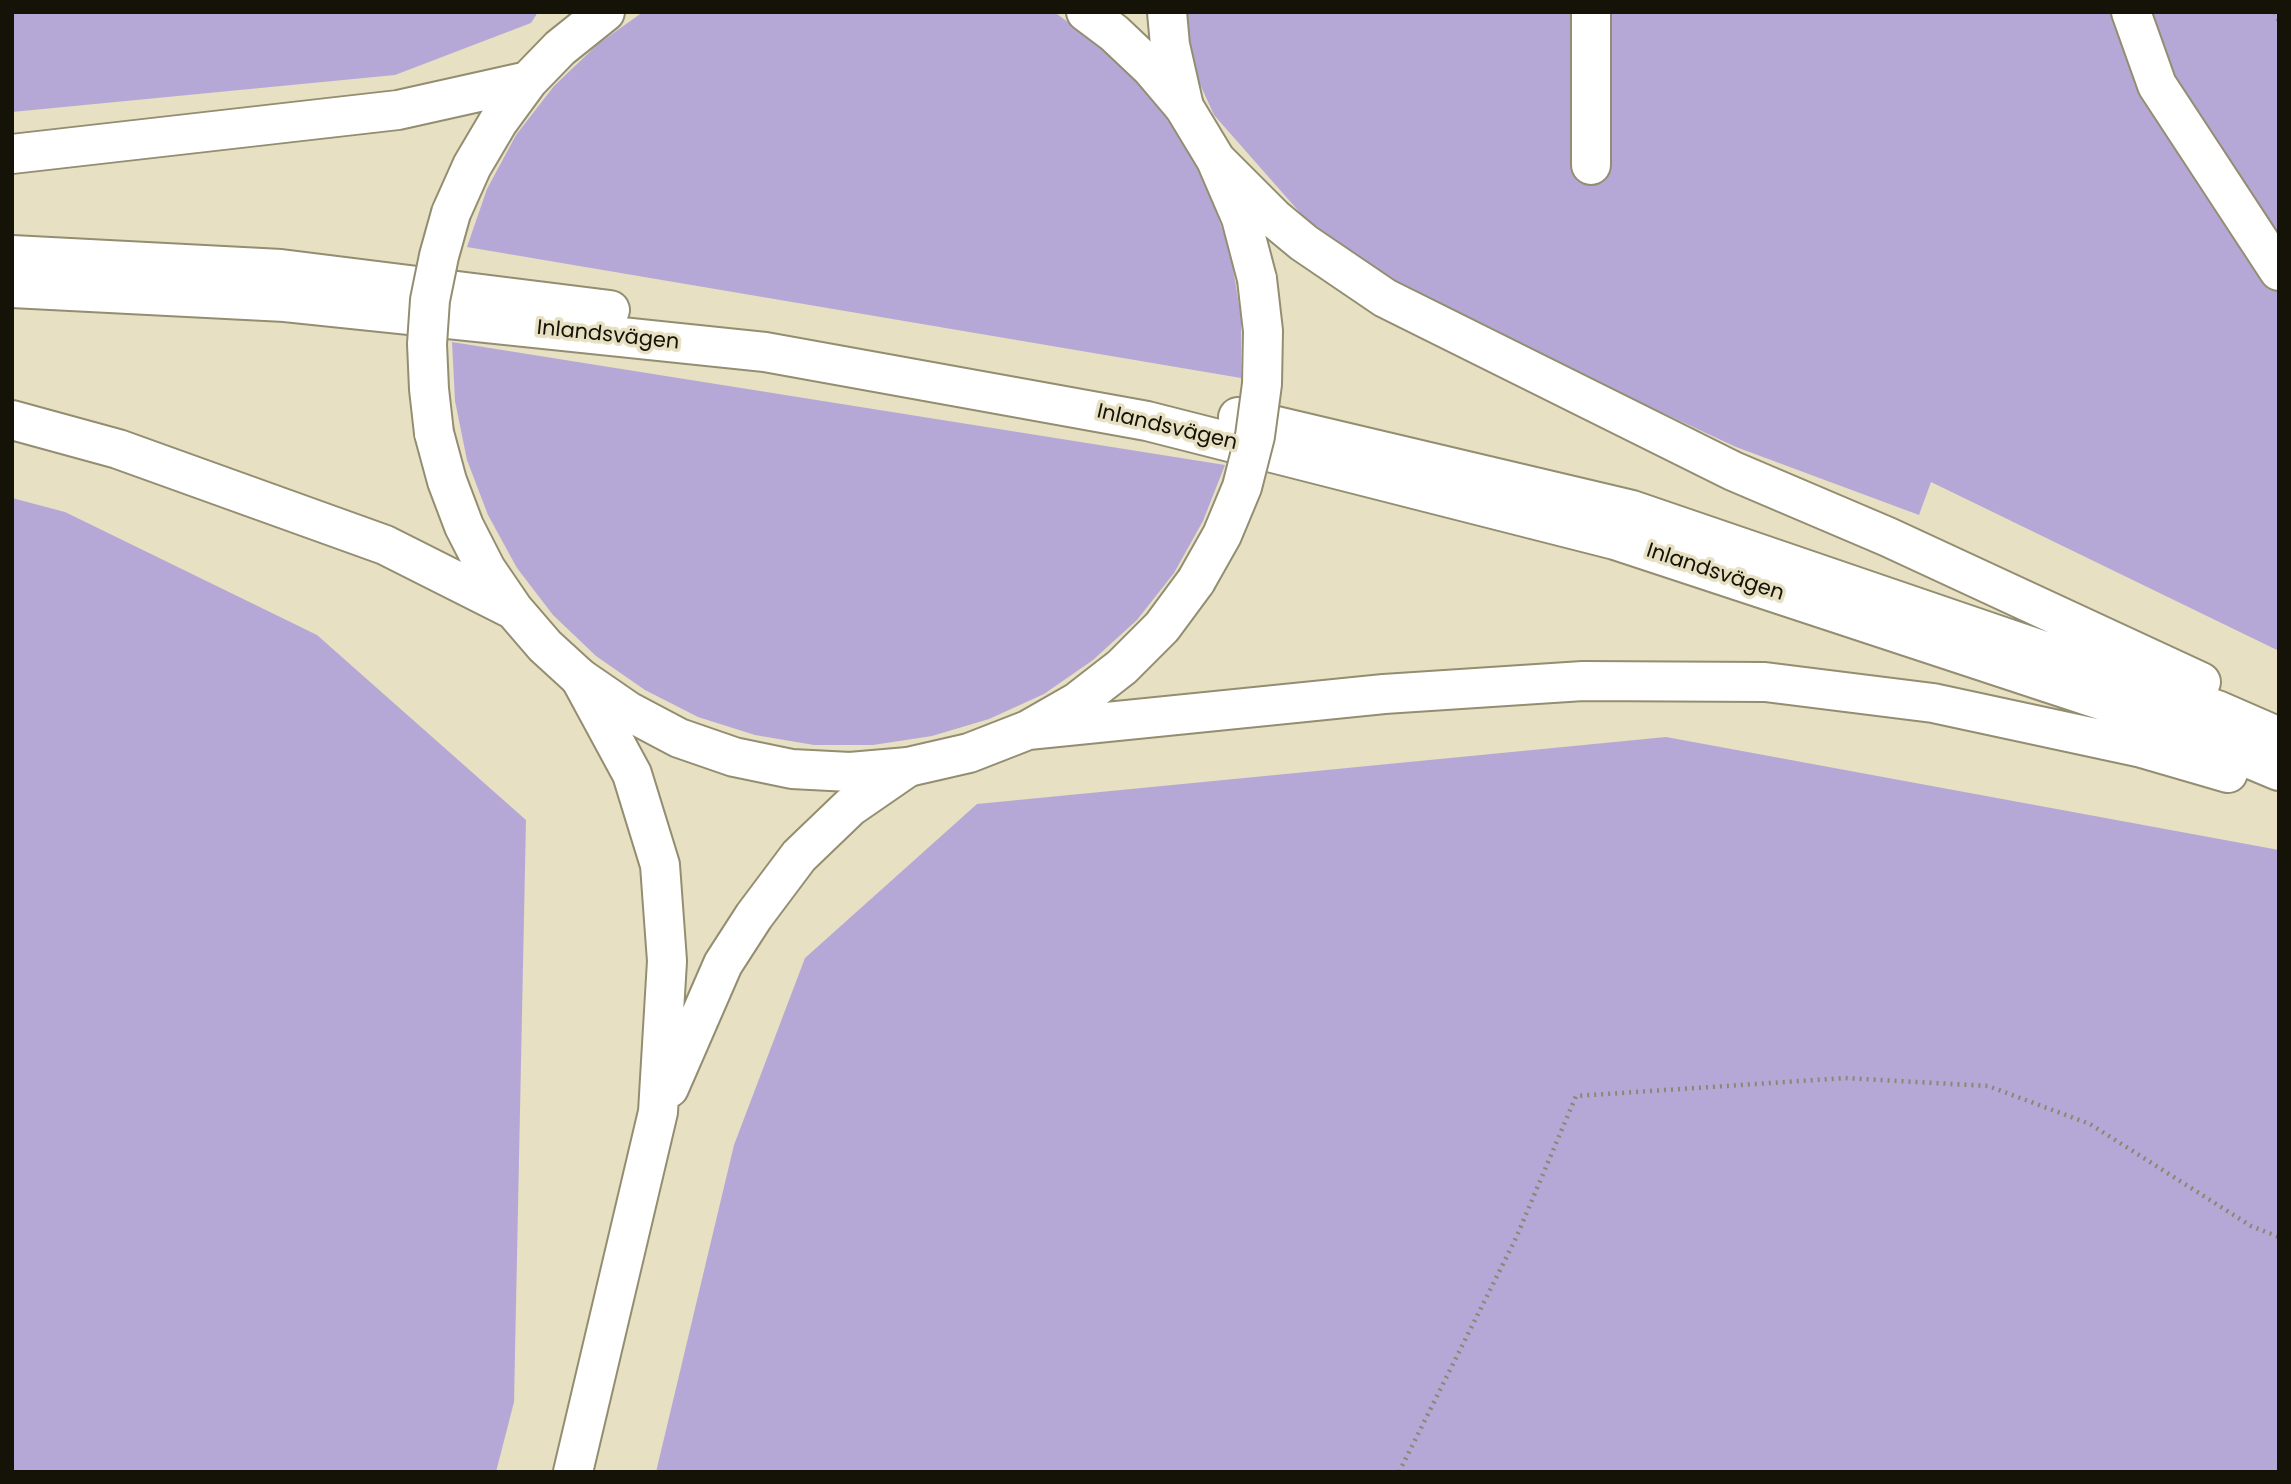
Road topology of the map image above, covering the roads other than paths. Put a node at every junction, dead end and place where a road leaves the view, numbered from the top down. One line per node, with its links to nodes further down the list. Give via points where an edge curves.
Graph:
1 (1086, 12): 7 (main road, via 1151,68)
2 (1167, 12): 7 (main road)
3 (1591, 12): 10 (main road)
4 (2131, 12): 12 (main road, via 2157,85)
5 (600, 14): 6 (main road)
6 (528, 81): 8 (main road, via 398,110); 15 (main road, bridge, via 472,166 451,213 429,322 429,389 434,433 447,481 486,569)
7 (1184, 107): 9 (main road)
8 (12, 154)
9 (1216, 160): 17 (main road, via 1304,243 1385,298 1733,471); 18 (main road, bridge, via 1241,218 1257,278 1263,331 1255,436 1237,499 1196,582 1162,627 1122,667 1077,702)
10 (1591, 165)
11 (12, 255): 19 (main road, Inlandsvägen, via 281,270 721,324 1164,399 1632,510 2217,710)
12 (2279, 271)
13 (12, 288): 21 (main road, Inlandsvägen, via 285,302 765,352 1147,421 1615,540 2140,713)
14 (12, 420): 15 (main road, via 118,449 385,545)
15 (514, 610): 16 (main road)
16 (580, 678): 20 (main road, via 669,733 734,757 792,769); 23 (main road, via 632,774 660,865 667,961)
17 (2279, 718)
18 (1028, 730): 20 (main road, via 969,753); 22 (main road, via 1384,694 1583,681 1765,682 1933,702 2142,748)
19 (2279, 737)
20 (908, 768): 23 (main road, via 850,807 799,856 754,916 723,964)
21 (2279, 771)
22 (2279, 788)
23 (658, 1112): 24 (main road)
24 (573, 1472)

